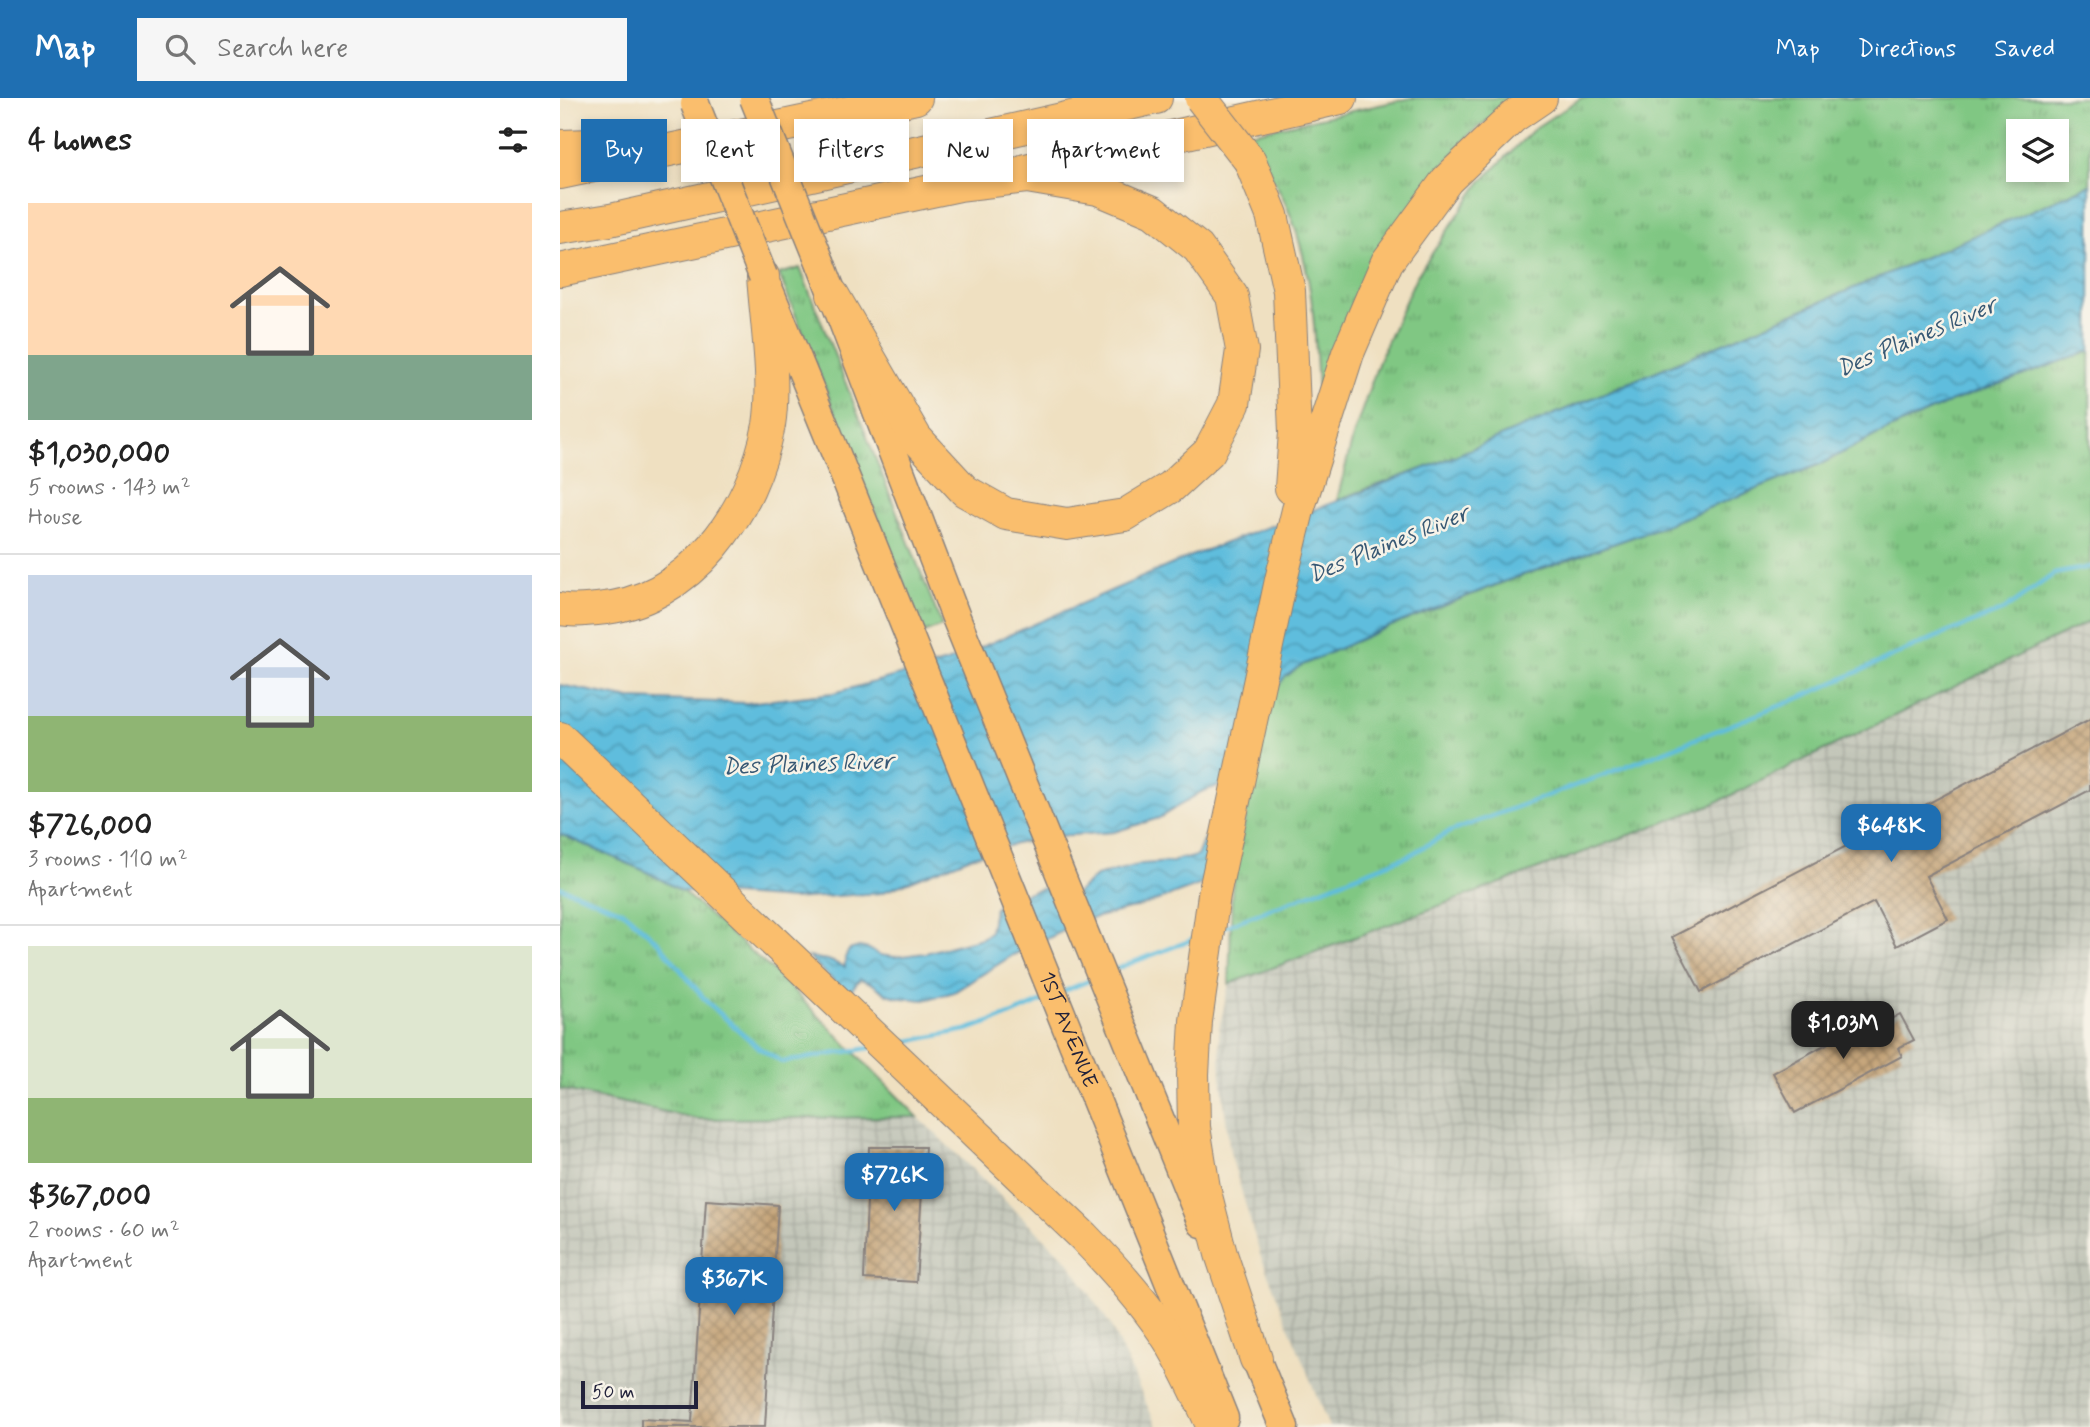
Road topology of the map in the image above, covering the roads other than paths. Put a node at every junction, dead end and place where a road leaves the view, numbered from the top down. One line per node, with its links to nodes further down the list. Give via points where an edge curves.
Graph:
1 (754, 98): 19 (main road, bridge)
2 (916, 98): 10 (highway)
3 (1156, 98): 14 (highway)
4 (1201, 98): 20 (highway, bridge, via 1250,161 1272,215 1289,291)
5 (1341, 98): 13 (highway)
6 (1541, 98): 20 (highway, via 1513,117 1447,180 1387,262)
7 (694, 101): 17 (main road, 1ST AVENUE, bridge)
8 (581, 145): 9 (highway)
9 (560, 146)
10 (667, 152)
11 (581, 169): 12 (highway)
12 (560, 173)
13 (958, 185): 15 (highway); 19 (highway, via 1027,177 1097,189 1153,212 1198,248 1232,296 1242,350 1234,404 1209,452 1171,487 1125,515 1067,524 1006,514 965,491 916,438)
14 (560, 228)
15 (659, 249): 16 (highway); 18 (highway)
16 (560, 270)
17 (763, 276): 21 (highway, via 769,422 748,495 708,551 652,596 617,608); 25 (main road, 1ST AVENUE)
18 (560, 288)
19 (833, 295): 23 (main road, via 955,615)
20 (1307, 436): 23 (highway, via 1214,895 1193,1074 1194,1127 1204,1188)
21 (560, 609)
22 (560, 738): 24 (highway, via 1115,1269 1168,1339)
23 (1256, 1359): 26 (main road)
24 (1213, 1427)
25 (1228, 1427)
26 (1284, 1427)

